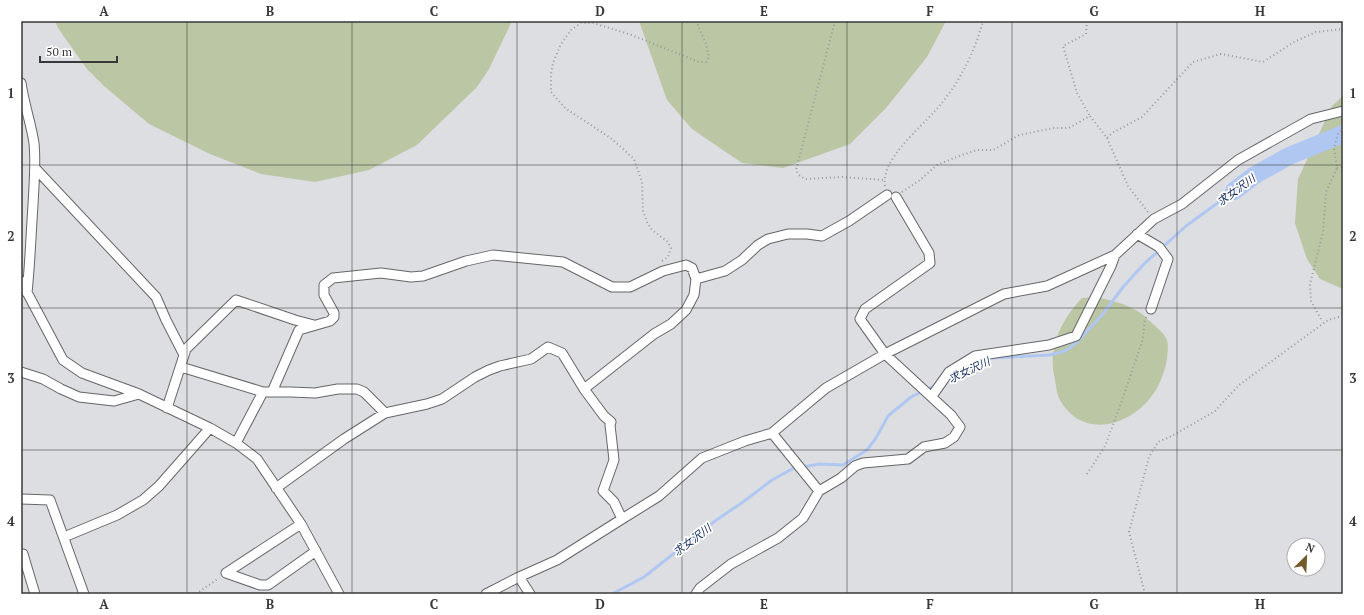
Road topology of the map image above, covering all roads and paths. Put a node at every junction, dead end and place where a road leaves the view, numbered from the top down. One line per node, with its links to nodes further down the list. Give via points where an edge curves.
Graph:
1 (696, 21): 18 (path, via 706,44 709,57 706,62 699,62 629,34 593,23 581,23 571,30 561,44 552,74 552,92 564,108 612,139 634,160 642,182 647,222 671,248 668,257)
2 (835, 21): 3 (path, via 796,170 805,179 842,177 884,180 890,163 900,149 936,111 953,87 969,60)
3 (983, 21)
4 (1087, 21): 8 (path, via 1086,34 1063,46 1077,93)
5 (1343, 28): 10 (path, via 1316,32 1294,42 1263,62 1221,54 1193,62 1142,117 1112,133)
6 (21, 83): 12 (street, via 34,144)
7 (1343, 111): 15 (street, via 1311,119 1238,160 1182,204)
8 (1090, 116): 10 (path); 14 (path, via 1069,128 1054,128 1019,135 993,150 977,150 962,154 937,166 920,180)
9 (1343, 130): 13 (path, via 1338,134 1334,148)
10 (1108, 138): 15 (path, via 1128,186)
11 (1343, 167): 13 (path)
12 (34, 168): 21 (street); 27 (street, via 156,297)
13 (1337, 168): 24 (path, via 1326,192 1323,232 1310,284 1311,301)
14 (891, 196): 19 (street, via 822,236 788,234 768,238 725,271); 26 (street, via 929,253 930,263 865,310 860,319)
15 (1154, 219): 16 (street)
16 (1137, 234): 17 (street); 22 (street, via 1160,247 1168,260)
17 (1115, 255): 26 (street, via 1047,286 1004,294); 33 (street, via 1076,336 1049,345 975,356 949,372)
18 (661, 263)
19 (696, 279): 25 (street, via 692,268 686,265 663,271 630,287 612,287 563,262 493,255 466,261 423,276 381,273 334,278 324,285 324,295 334,317 330,321); 30 (street, via 694,296 686,310)
20 (21, 281): 21 (street)
21 (27, 295): 32 (street, via 63,360 82,373)
22 (1151, 309): 39 (path, via 1144,320 1142,342 1105,446)
23 (1343, 316): 57 (path, via 1328,320 1239,384 1215,411 1158,442 1149,457 1129,532)
24 (1321, 319)
25 (314, 325): 27 (street, via 236,300 186,349); 31 (street, via 299,330)
26 (885, 354): 33 (street); 37 (street, via 826,388)
27 (184, 355): 28 (street)
28 (181, 367): 31 (street); 34 (street)
29 (21, 372): 32 (street, via 43,379 78,397 114,401)
30 (584, 389): 35 (street, via 562,353 548,347 531,359 489,370 442,399); 43 (street, via 610,422 614,460 603,491 614,502)
31 (268, 392): 35 (street, via 315,393 357,389 364,392); 38 (street)
32 (139, 394): 34 (street)
33 (932, 396): 41 (street, via 960,427 954,437 945,444 924,447 908,460 863,463 855,466)
34 (167, 408): 36 (street)
35 (385, 413): 40 (street)
36 (210, 428): 38 (street); 45 (street, via 159,486 142,500 117,515)
37 (772, 433): 41 (street); 43 (street, via 702,458 658,496)
38 (236, 443): 40 (street, via 257,459)
39 (1087, 474)
40 (276, 488): 44 (street)
41 (819, 491): 56 (street, via 803,518 778,538 732,564 700,588)
42 (21, 499): 45 (street, via 50,500)
43 (622, 519): 49 (street, via 557,560)
44 (301, 524): 46 (street); 48 (street)
45 (64, 537): 51 (street)
46 (316, 551): 48 (street, via 268,585 260,585); 53 (street)
47 (21, 554): 50 (street, via 24,554)
48 (226, 573): 52 (path)
49 (519, 576): 54 (street); 55 (street)
50 (36, 594)
51 (84, 594)
52 (196, 594)
53 (339, 594)
54 (486, 594)
55 (530, 594)
56 (696, 594)
57 (1145, 594)

